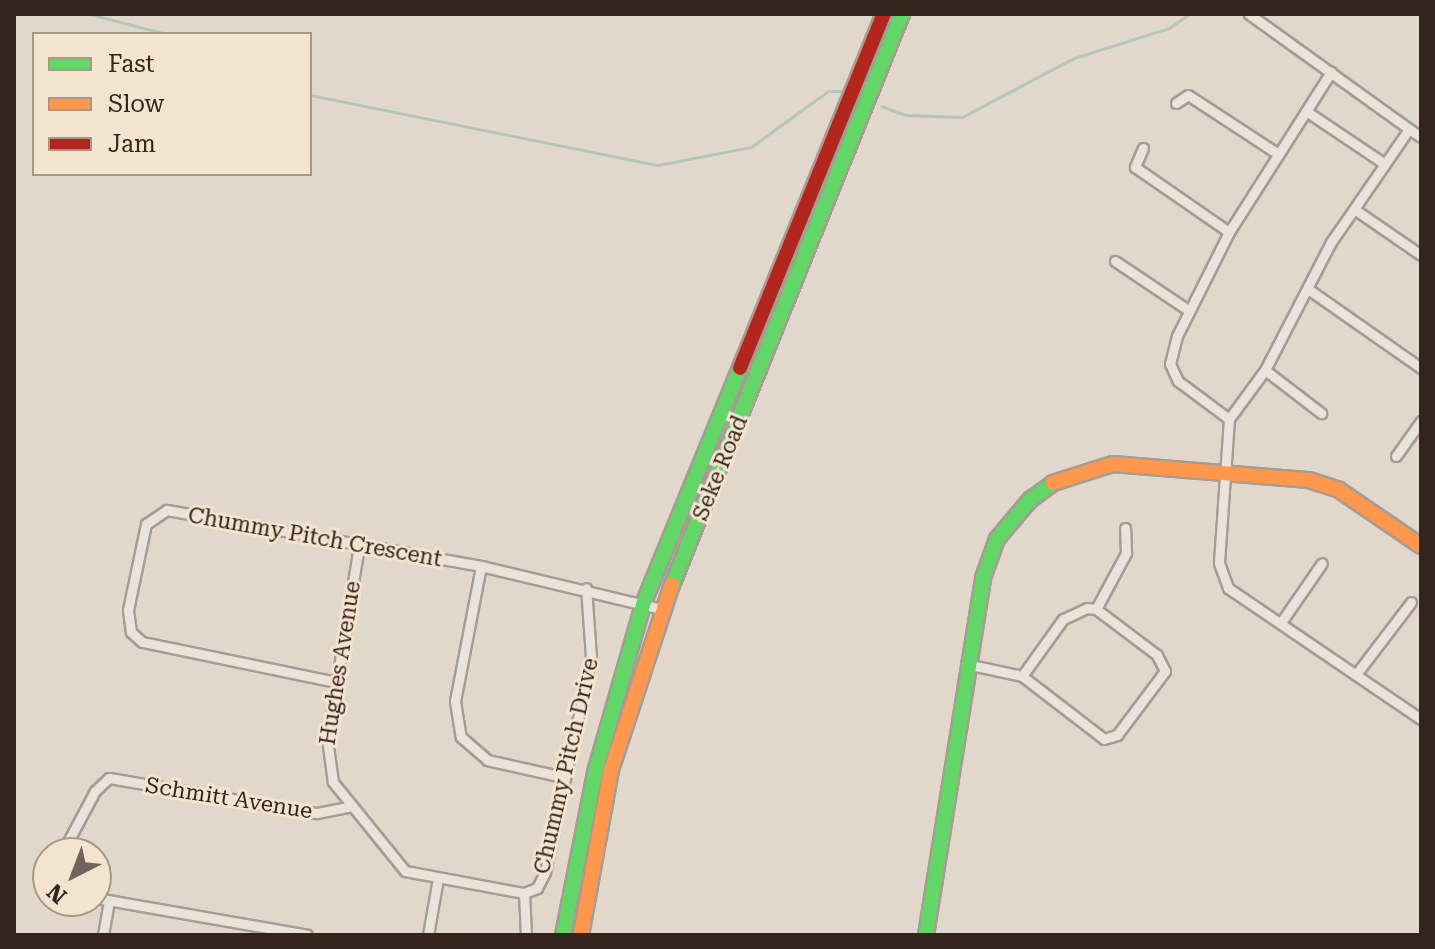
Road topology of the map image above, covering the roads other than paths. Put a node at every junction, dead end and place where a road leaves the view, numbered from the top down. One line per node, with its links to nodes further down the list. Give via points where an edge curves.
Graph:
1 (884, 14): 31 (main road, Seke Road)
2 (902, 14): 33 (main road, Seke Road)
3 (1249, 14): 4 (street)
4 (1331, 72): 6 (street); 7 (street)
5 (1176, 103): 10 (street, via 1188,95)
6 (1306, 111): 10 (street); 11 (street)
7 (1409, 129): 8 (street); 11 (street)
8 (1421, 137)
9 (1143, 148): 13 (street, via 1135,167)
10 (1278, 154): 13 (street)
11 (1385, 164): 12 (street)
12 (1354, 209): 14 (street); 16 (street)
13 (1229, 232): 17 (street)
14 (1421, 255)
15 (1115, 261): 17 (street)
16 (1308, 289): 18 (street); 19 (street)
17 (1188, 310): 21 (street, via 1170,364 1186,389)
18 (1421, 368)
19 (1265, 370): 20 (street); 21 (street)
20 (1321, 413)
21 (1229, 419): 24 (street)
22 (1421, 421): 23 (street)
23 (1396, 456)
24 (1226, 471): 27 (main road, via 1324,484); 35 (street, via 1222,580); 36 (main road, via 1113,464 1063,476 1030,500 1013,516 990,554)
25 (1125, 528): 34 (street, via 1126,553)
26 (359, 546): 29 (street, Chummy Pitch Crescent); 39 (street, Hughes Avenue); 39 (street, Chummy Pitch Crescent, via 167,510 151,519 143,532 130,597 131,632 142,642)
27 (1421, 546)
28 (1322, 563): 35 (street)
29 (481, 566): 30 (street, Chummy Pitch Crescent); 41 (street, via 455,701 461,737 487,760)
30 (586, 588): 31 (street, Chummy Pitch Crescent); 41 (street, Chummy Pitch Drive, via 594,642)
31 (644, 602): 33 (street, Chummy Pitch Crescent); 50 (main road, Seke Road, via 596,769)
32 (1411, 602): 37 (street)
33 (662, 609): 51 (main road, Seke Road, via 611,770)
34 (1096, 609): 38 (street, via 1074,611 1063,619); 38 (street, via 1157,655 1165,671 1117,735 1098,736)
35 (1282, 621): 37 (street)
36 (966, 664): 38 (street); 52 (main road)
37 (1357, 673): 40 (street)
38 (1022, 676)
39 (336, 682): 42 (street, Hughes Avenue, via 325,756)
40 (1421, 719)
41 (563, 777): 45 (street, Chummy Pitch Drive, via 545,872 537,888)
42 (349, 807): 43 (street, Schmitt Avenue, via 317,813 109,778 95,791); 44 (street, Hughes Avenue, via 400,867)
43 (71, 837)
44 (438, 878): 45 (street, Hughes Avenue); 48 (street)
45 (524, 893): 49 (street, Chummy Pitch Drive)
46 (112, 902): 47 (street)
47 (307, 935)
48 (428, 935)
49 (526, 935)
50 (563, 935)
51 (581, 935)
52 (926, 935)

